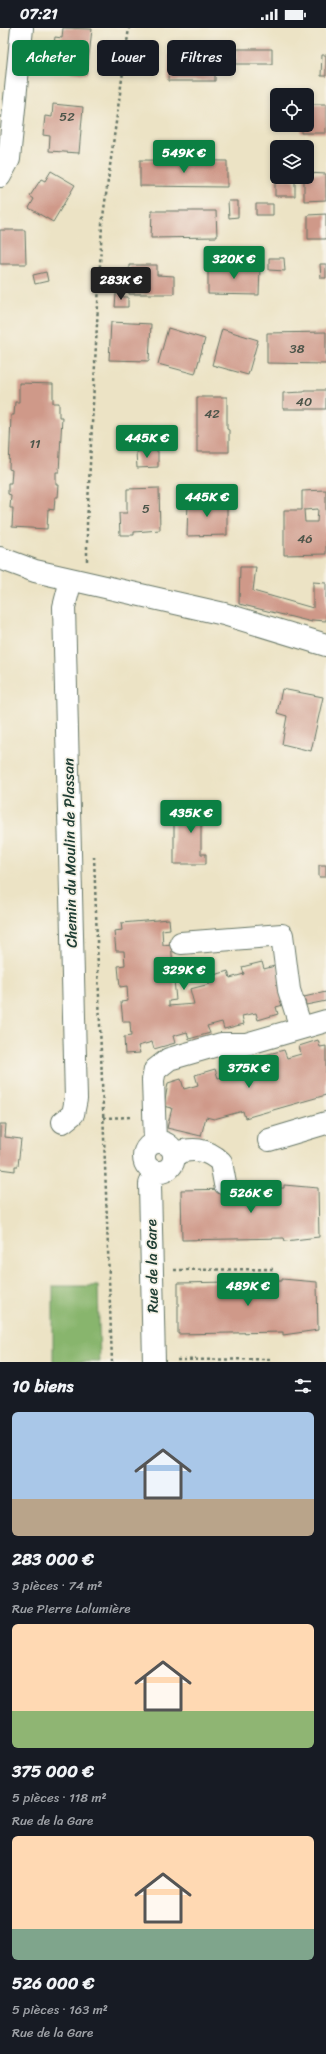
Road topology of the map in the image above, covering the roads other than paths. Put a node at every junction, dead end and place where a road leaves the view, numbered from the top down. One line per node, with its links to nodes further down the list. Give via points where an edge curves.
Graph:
1 (22, 28): 2 (street, via 9,159)
2 (0, 176)
3 (0, 558): 4 (street, via 35,571)
4 (79, 581): 5 (street, via 224,614); 9 (street, Chemin du Moulin de Plassan, via 64,606 76,1099 73,1114)
5 (326, 645)
6 (181, 943): 8 (street, via 282,935 289,990)
7 (326, 1021): 8 (street)
8 (301, 1028): 12 (street, via 246,1044 221,1044 169,1059 155,1070 154,1116)
9 (63, 1122)
10 (326, 1123): 11 (street)
11 (270, 1140)
12 (164, 1147): 13 (street, via 202,1150 213,1154 222,1162); 14 (street, Rue de la Gare, via 146,1149 144,1158 148,1167 156,1172 150,1184)
13 (225, 1184)
14 (154, 1361)

